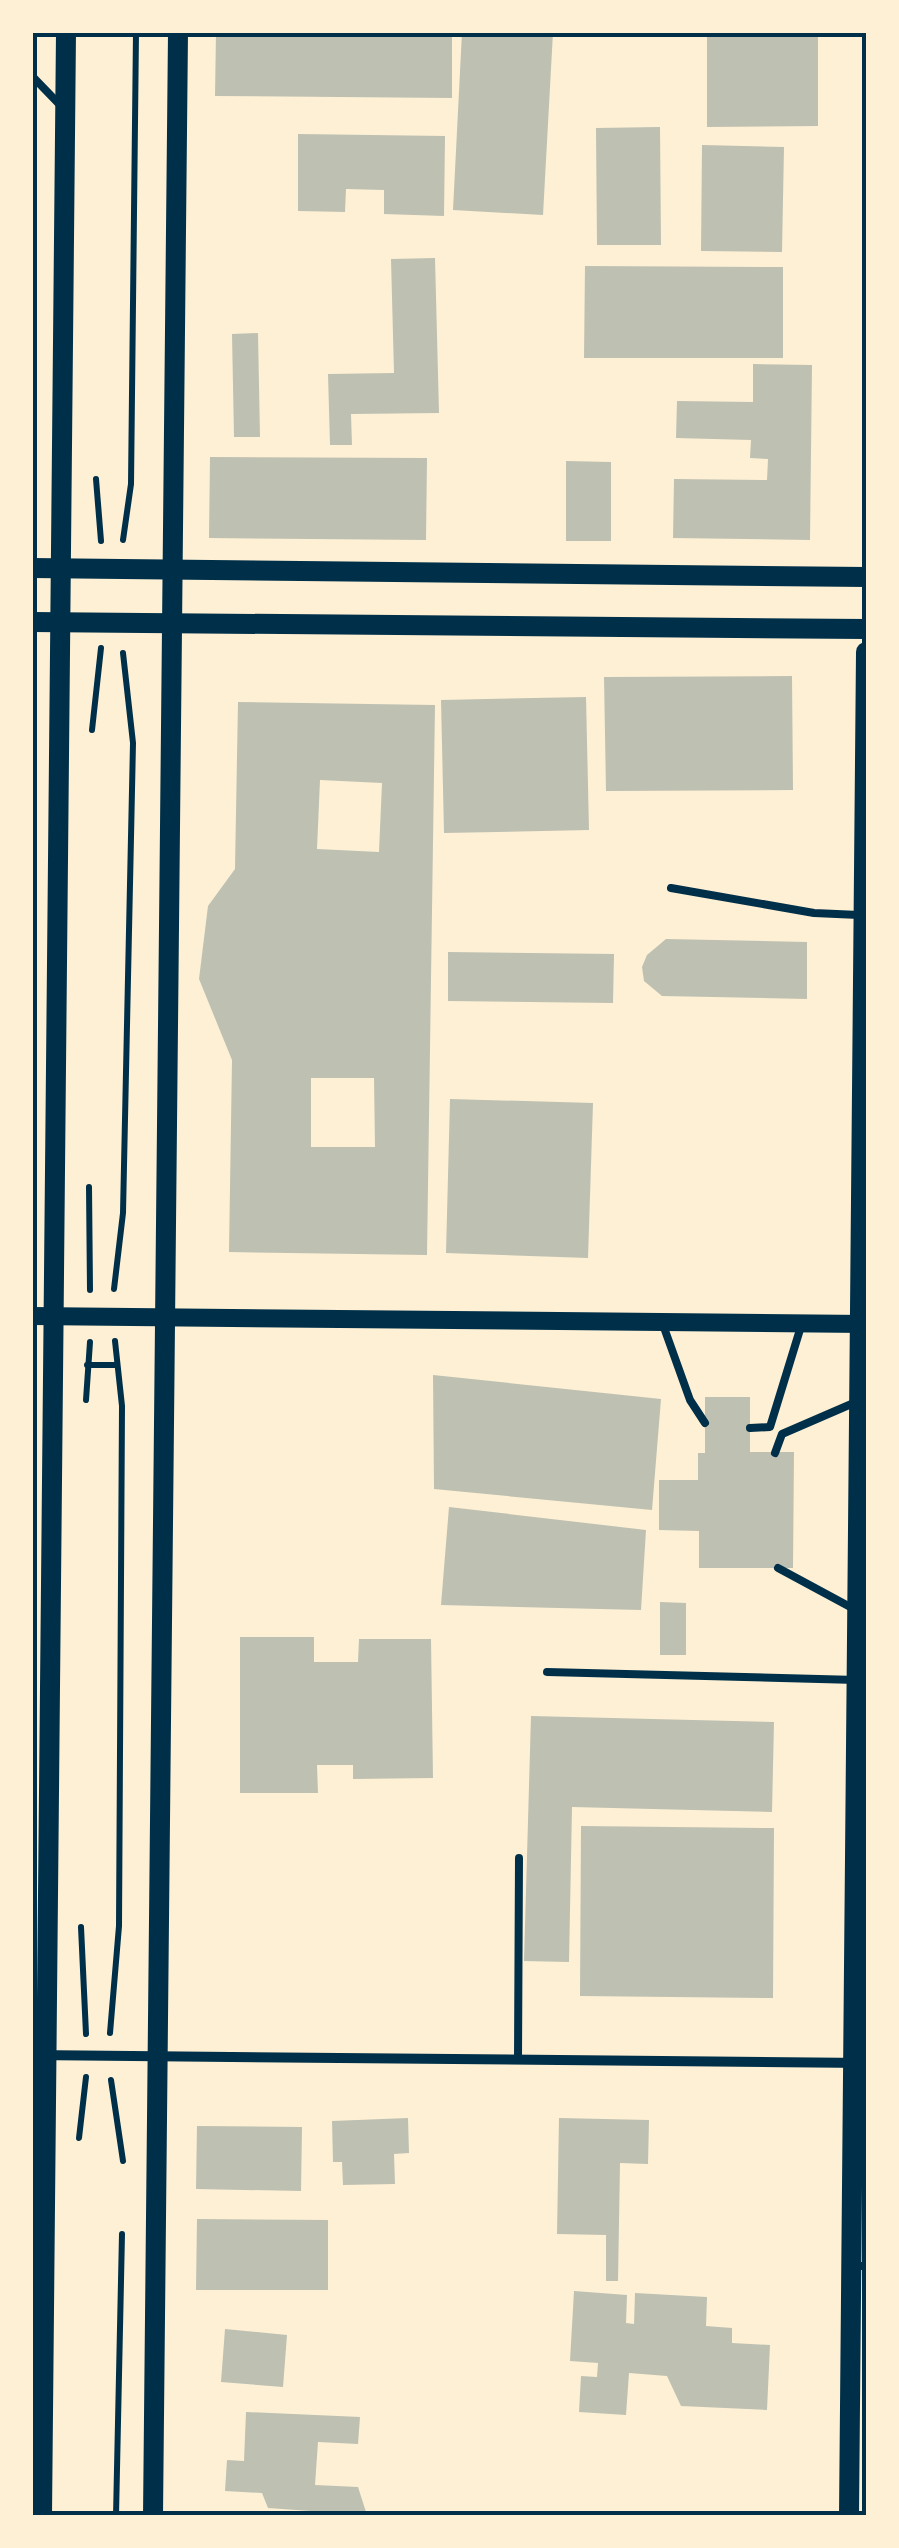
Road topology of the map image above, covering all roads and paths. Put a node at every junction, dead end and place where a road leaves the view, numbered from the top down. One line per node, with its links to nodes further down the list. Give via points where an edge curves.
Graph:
1 (66, 32): 5 (main road)
2 (136, 32): 10 (path, via 131,484)
3 (178, 32): 11 (main road)
4 (32, 76): 5 (lane)
5 (65, 110): 8 (main road)
6 (99, 510): 9 (path)
7 (32, 568): 8 (main road)
8 (60, 568): 9 (main road); 14 (main road)
9 (101, 568): 10 (main road)
10 (123, 568): 11 (main road)
11 (172, 568): 12 (main road); 16 (main road)
12 (866, 576)
13 (32, 622): 14 (main road)
14 (60, 622): 15 (main road); 24 (main road)
15 (112, 622): 16 (main road); 19 (path); 25 (path, via 133,743 123,1212)
16 (172, 622): 17 (main road); 26 (main road)
17 (866, 629)
18 (866, 652): 21 (main road)
19 (90, 740)
20 (671, 888): 21 (lane)
21 (864, 916): 29 (main road)
22 (89, 1185): 23 (path)
23 (90, 1232)
24 (43, 1316): 25 (street); 41 (main road)
25 (114, 1317): 26 (street); 42 (path, via 122,1406 119,1926)
26 (165, 1317): 27 (street); 43 (main road)
27 (662, 1322): 28 (street); 31 (lane, via 690,1400)
28 (802, 1324): 29 (street); 32 (lane)
29 (864, 1324): 30 (main road)
30 (860, 1400): 34 (lane); 37 (main road)
31 (705, 1422)
32 (770, 1427): 33 (lane); 34 (lane)
33 (750, 1428)
34 (782, 1434): 35 (lane)
35 (775, 1452)
36 (778, 1568): 37 (lane)
37 (858, 1611): 39 (main road)
38 (547, 1672): 39 (lane)
39 (862, 1680): 45 (main road)
40 (519, 1858): 44 (lane)
41 (39, 2055): 42 (street); 50 (main road)
42 (109, 2056): 43 (street); 47 (path)
43 (158, 2056): 44 (street); 52 (main road)
44 (518, 2060): 45 (street)
45 (860, 2063): 46 (main road)
46 (859, 2172): 49 (main road)
47 (123, 2178)
48 (122, 2218): 51 (path)
49 (859, 2266): 53 (main road)
50 (42, 2516)
51 (116, 2516)
52 (153, 2516)
53 (849, 2516)

